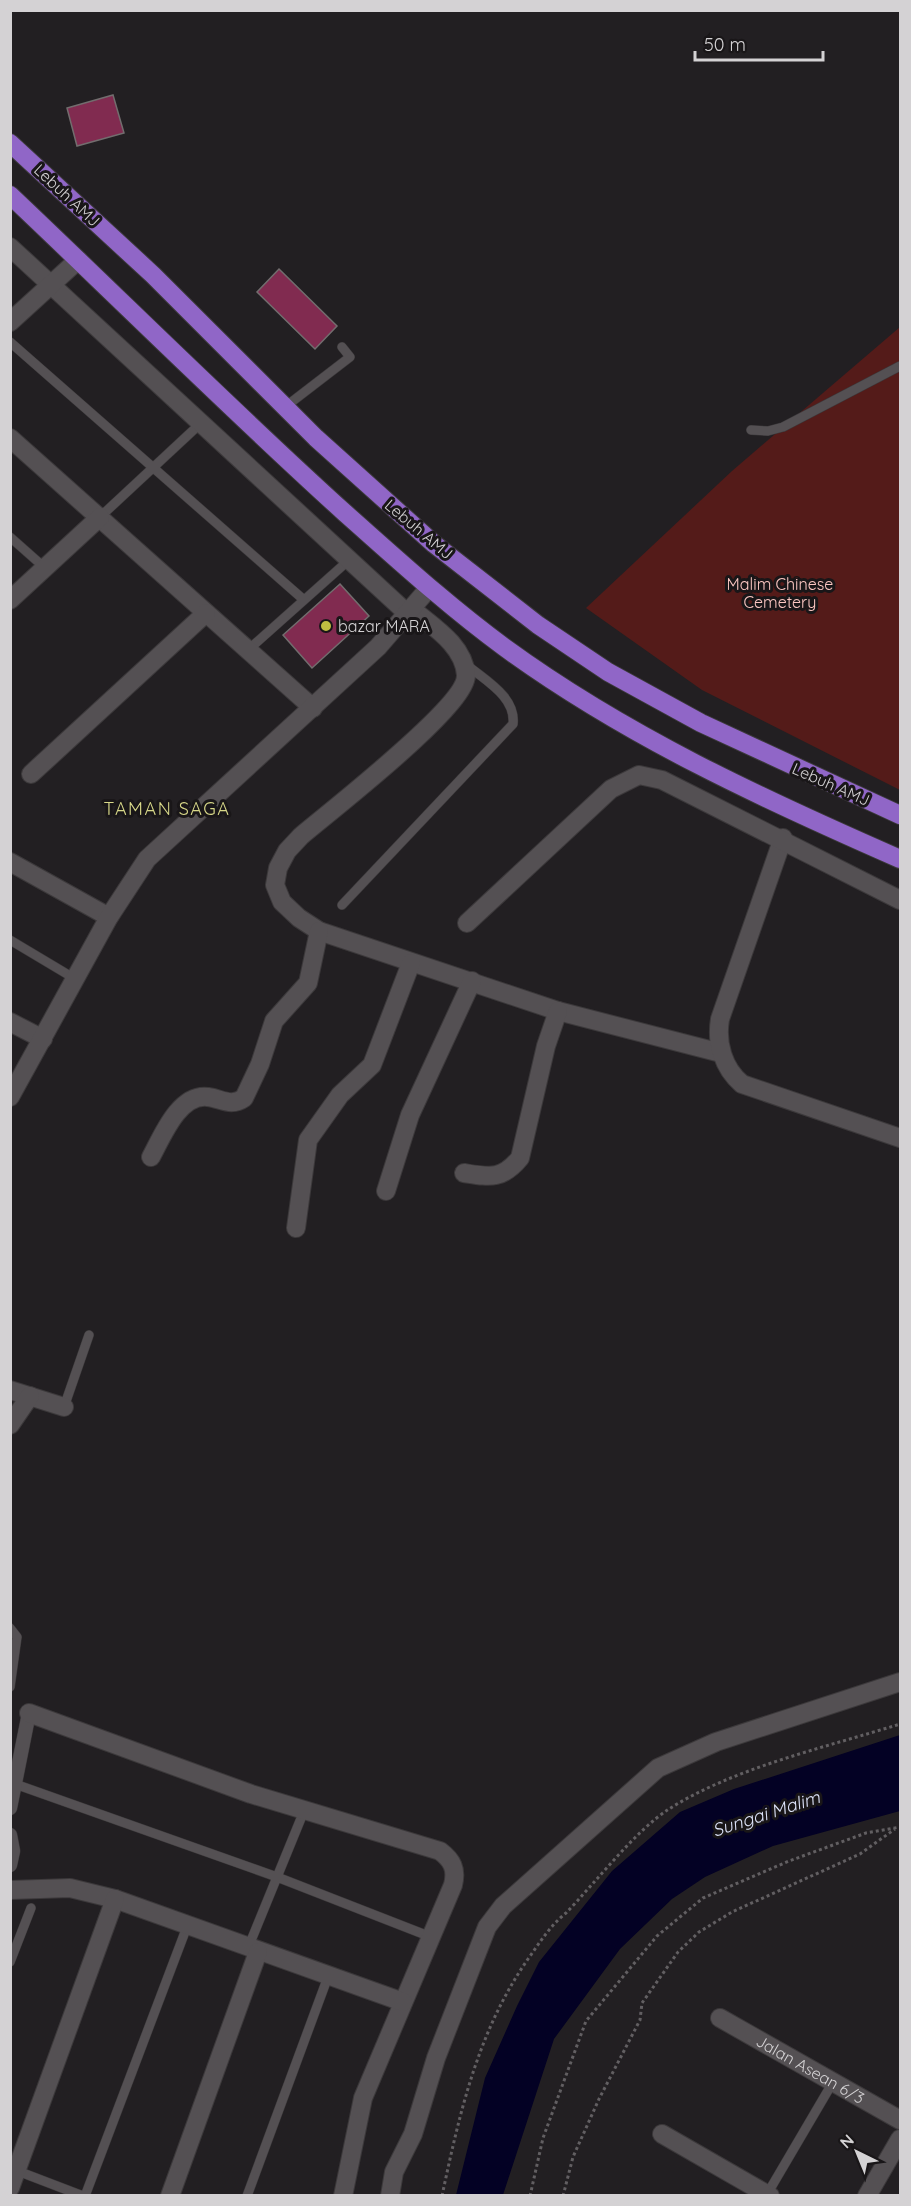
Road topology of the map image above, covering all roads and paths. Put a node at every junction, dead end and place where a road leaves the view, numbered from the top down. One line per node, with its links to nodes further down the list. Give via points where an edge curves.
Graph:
1 (11, 144): 10 (highway, Lebuh AMJ, via 153,276)
2 (10, 197): 4 (highway)
3 (10, 248): 5 (street)
4 (78, 260): 5 (street); 19 (highway, via 269,445)
5 (52, 284): 6 (street); 11 (street)
6 (10, 322)
7 (10, 342): 14 (lane)
8 (342, 347): 10 (lane, via 350,357)
9 (900, 366): 12 (lane, via 783,427)
10 (285, 407): 28 (highway, Lebuh AMJ, via 434,544 538,625 608,672 701,723)
11 (201, 423): 14 (lane); 17 (street)
12 (751, 430)
13 (10, 438): 15 (street)
14 (153, 468): 15 (lane); 21 (lane)
15 (100, 517): 18 (street); 23 (street)
16 (10, 537): 18 (lane)
17 (349, 560): 21 (lane); 22 (street)
18 (45, 568): 20 (street)
19 (429, 588): 22 (street); 30 (highway, via 539,671 648,739 799,815)
20 (10, 600)
21 (304, 600): 24 (lane)
22 (410, 612): 25 (street, via 451,642); 26 (street)
23 (206, 613): 24 (street); 27 (street)
24 (248, 650): 26 (street)
25 (463, 661): 33 (lane, via 510,704 513,724); 36 (street, via 466,676 455,700 287,851 275,885 282,902)
26 (313, 708): 34 (street, via 147,859)
27 (31, 774)
28 (900, 815)
29 (783, 838): 32 (street); 35 (street, via 662,780 639,775 611,789); 44 (street, via 720,1019 717,1036)
30 (900, 859)
31 (10, 862): 34 (street)
32 (900, 900)
33 (342, 905)
34 (109, 917): 39 (street)
35 (467, 923)
36 (319, 931): 38 (street); 47 (street, via 308,983 274,1021 244,1098 230,1103 201,1097 188,1103 174,1117)
37 (10, 940): 39 (lane)
38 (411, 963): 40 (street); 50 (street, via 372,1065 340,1095 308,1140)
39 (76, 980): 43 (street)
40 (472, 981): 41 (street); 49 (street, via 410,1115)
41 (558, 1011): 44 (street); 48 (street, via 520,1158 501,1175)
42 (10, 1022): 43 (street)
43 (43, 1039): 45 (street)
44 (721, 1053): 46 (street, via 742,1084)
45 (10, 1096)
46 (900, 1138)
47 (151, 1157)
48 (464, 1173)
49 (386, 1191)
50 (296, 1228)
51 (89, 1335): 54 (lane)
52 (10, 1390): 53 (street)
53 (30, 1396): 54 (street); 55 (street)
54 (64, 1407)
55 (10, 1425)
56 (10, 1628): 58 (lane, via 17,1637)
57 (900, 1682): 89 (street, via 717,1742 658,1768 503,1906 487,1927 436,2058 413,2134 394,2172)
58 (10, 1687)
59 (29, 1713): 61 (street); 63 (street)
60 (900, 1724): 90 (path, via 716,1783 668,1810 552,1924 518,1973 487,2032 468,2080)
61 (15, 1784): 62 (street); 67 (lane)
62 (10, 1808)
63 (304, 1811): 67 (lane); 72 (street, via 440,1851 449,1858 455,1876 453,1885)
64 (899, 1827): 91 (path, via 866,1833 703,1898 657,1936 586,2021 543,2138); 92 (path, via 860,1854 732,1912 699,1932 678,1953 642,2002 640,2020 573,2157)
65 (10, 1835): 66 (street, via 14,1851)
66 (10, 1865)
67 (277, 1877): 72 (lane); 73 (lane)
68 (10, 1890): 69 (street, via 70,1887)
69 (115, 1899): 71 (street); 82 (street)
70 (31, 1908): 74 (lane)
71 (188, 1924): 73 (street); 85 (lane)
72 (431, 1937): 76 (street)
73 (254, 1950): 75 (street); 86 (street)
74 (10, 1962)
75 (329, 1974): 76 (street); 87 (lane)
76 (403, 2001): 88 (street, via 363,2098)
77 (720, 2018): 78 (street, Jalan Asean 6/3)
78 (833, 2082): 79 (street, Jalan Asean 6/3); 84 (lane)
79 (900, 2120)
80 (662, 2134): 84 (street)
81 (900, 2139): 93 (street)
82 (14, 2169): 83 (street); 85 (lane)
83 (10, 2188)
84 (768, 2195)
85 (84, 2196)
86 (170, 2196)
87 (247, 2196)
88 (343, 2196)
89 (390, 2196)
90 (442, 2196)
91 (530, 2196)
92 (563, 2196)
93 (867, 2196)

